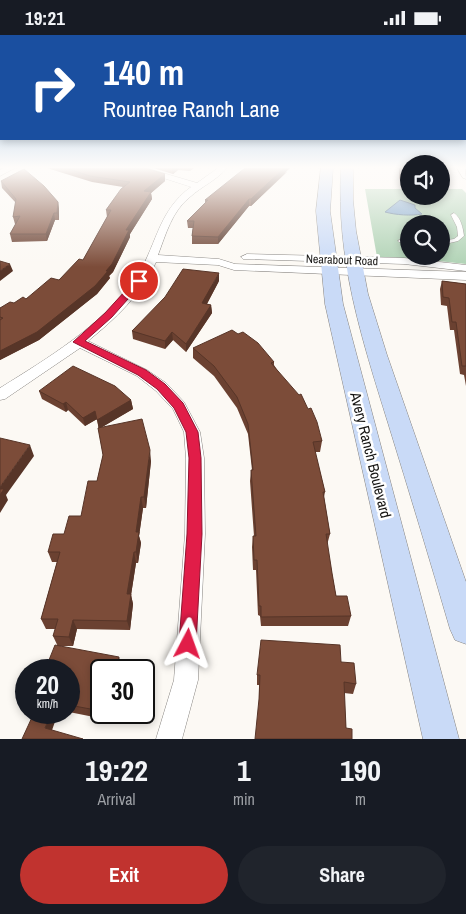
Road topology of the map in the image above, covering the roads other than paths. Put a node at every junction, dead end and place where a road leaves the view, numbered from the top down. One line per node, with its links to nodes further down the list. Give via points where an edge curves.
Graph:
1 (181, 201): 7 (street, via 168,219)
2 (324, 201): 8 (main road, Avery Ranch Boulevard, via 323,211)
3 (344, 201): 8 (main road, Avery Ranch Boulevard)
4 (454, 215): 5 (lane)
5 (463, 227): 6 (lane, via 461,236)
6 (450, 241)
7 (152, 258): 8 (street, Nearabout Road, via 219,262 234,267); 11 (street, via 125,297)
8 (341, 266): 9 (street, Nearabout Road, via 404,261); 10 (street, Nearabout Road); 13 (main road, Avery Ranch Boulevard, via 372,338); 15 (main road, Avery Ranch Boulevard, via 334,304)
9 (466, 268)
10 (466, 276)
11 (78, 342): 12 (street); 14 (street, via 142,373 161,387 179,405 192,432 194,534 186,680)
12 (0, 395)
13 (466, 629)
14 (169, 739)
15 (441, 739)

